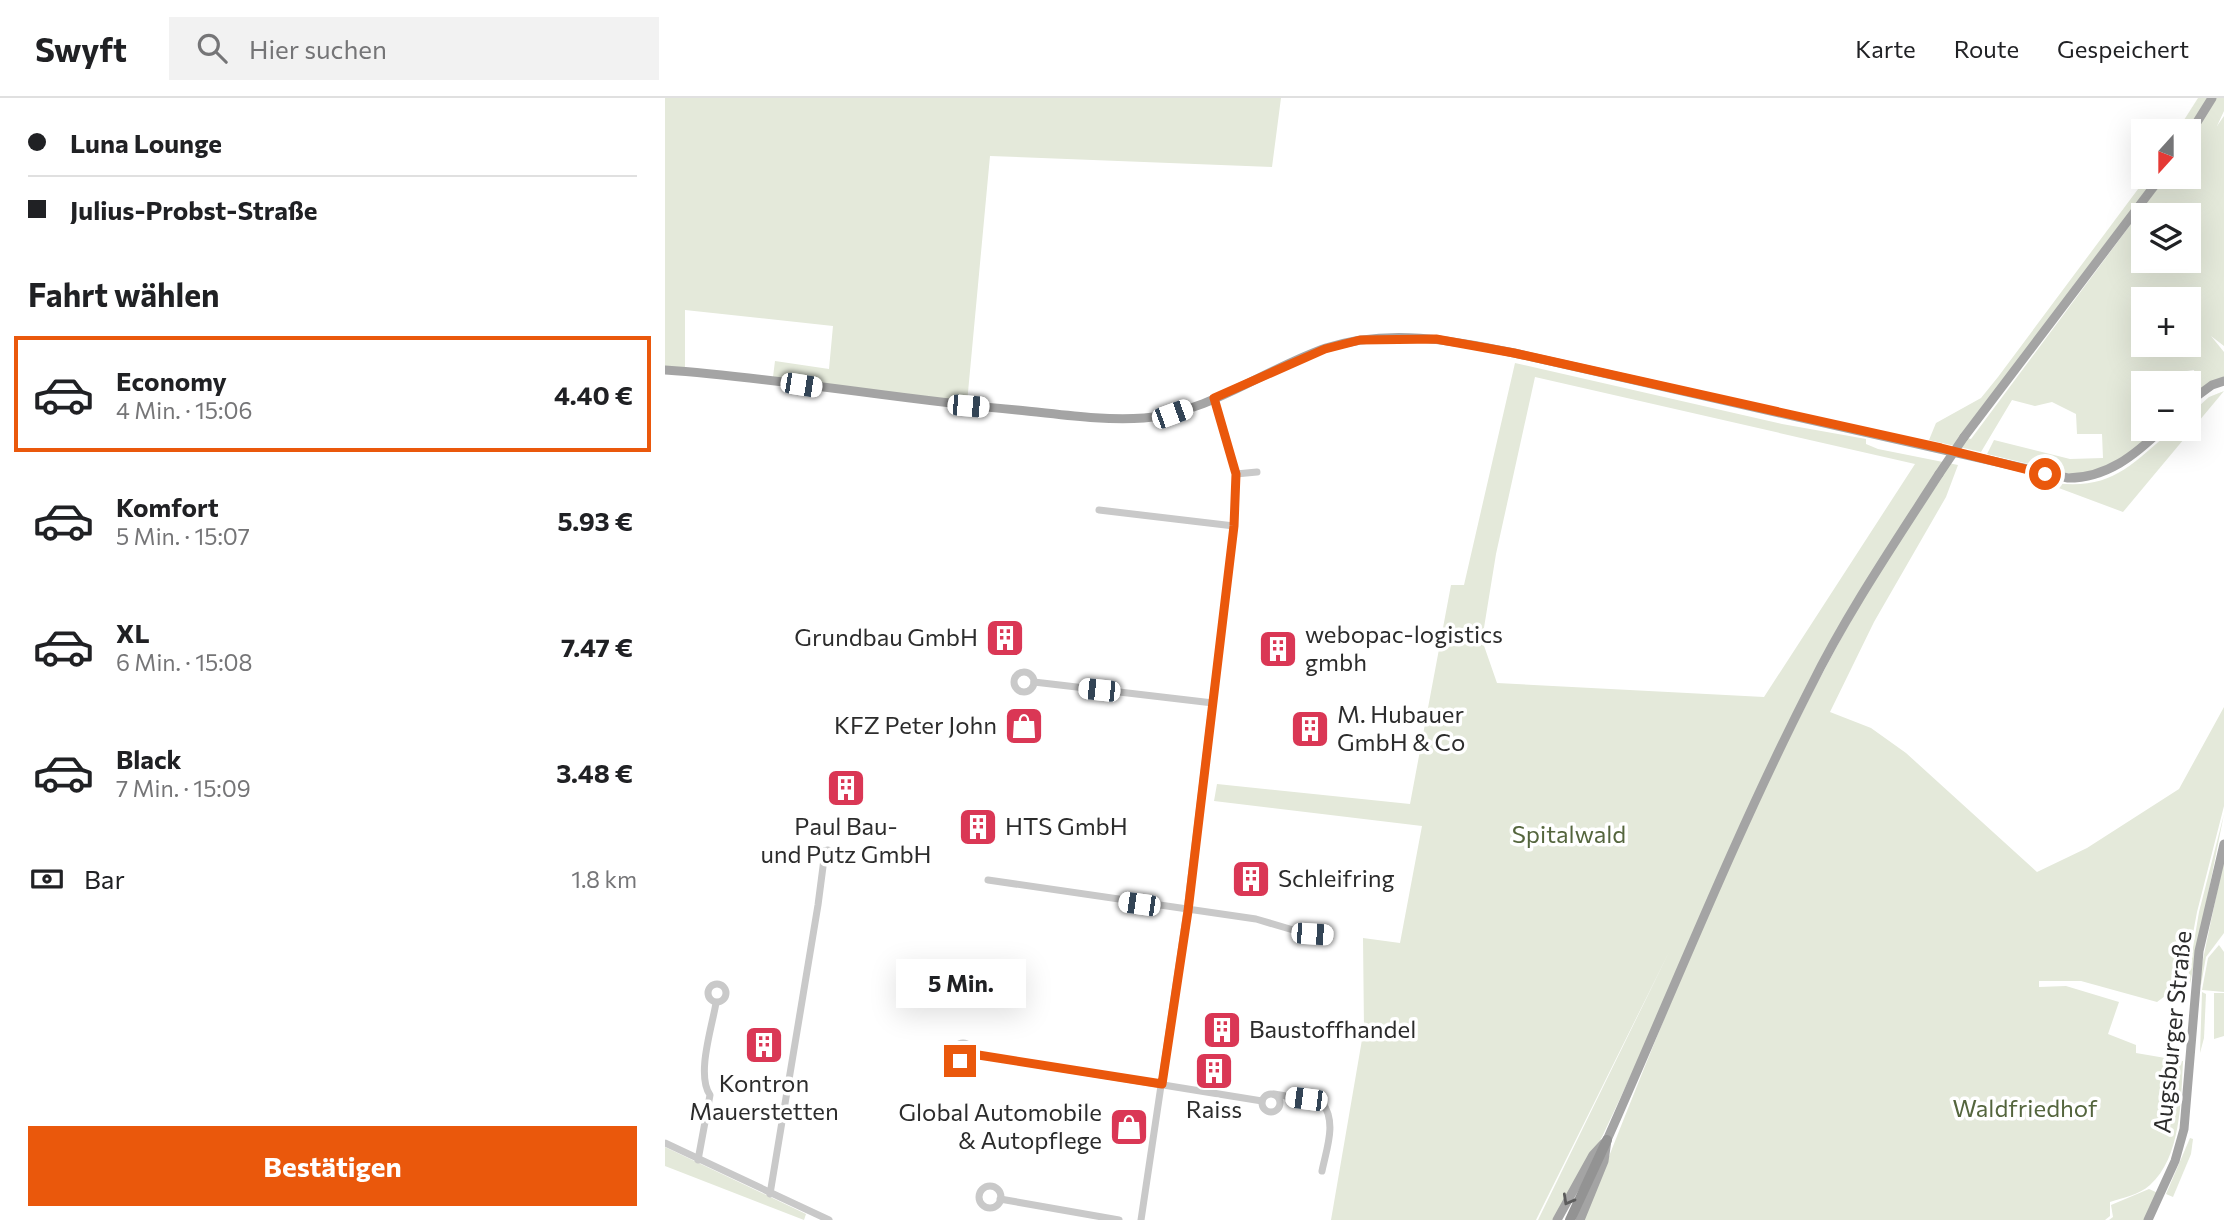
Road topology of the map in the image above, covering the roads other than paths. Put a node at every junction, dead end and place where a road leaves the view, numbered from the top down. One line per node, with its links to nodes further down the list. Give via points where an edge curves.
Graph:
1 (2212, 98): 2 (main road)
2 (2199, 119)
3 (2152, 189): 25 (main road, bridge, via 1964,437 1854,606 1810,687)
4 (665, 370): 7 (main road, via 968,406 1123,419 1172,414)
5 (2224, 381): 6 (main road)
6 (2201, 393)
7 (1214, 398): 8 (main road, via 1337,345 1388,337 1436,339 2068,478 2106,471); 10 (street)
8 (2148, 441)
9 (1257, 472): 10 (street)
10 (1236, 474): 12 (street)
11 (1099, 510): 12 (street)
12 (1234, 526): 14 (street)
13 (1034, 682): 14 (street)
14 (1213, 703): 18 (street)
15 (2224, 844): 37 (main road, Augsburger Straße, via 2196,973 2184,1129)
16 (824, 859): 29 (street)
17 (988, 880): 18 (street)
18 (1188, 911): 19 (street, via 1272,921 1300,932); 22 (street)
19 (1328, 935)
20 (716, 1003): 27 (street, via 703,1072 710,1095)
21 (972, 1054): 22 (street)
22 (1162, 1084): 24 (street); 33 (street)
23 (1274, 1094): 24 (street, via 1265,1095); 24 (street, via 1280,1104 1275,1111 1266,1111); 28 (street, via 1322,1102 1330,1113)
24 (1262, 1101)
25 (1607, 1140): 34 (main road, one-way to 34, via 1593,1155); 35 (highway); 36 (main road, via 1604,1161)
26 (665, 1143): 27 (street)
27 (698, 1160): 29 (street)
28 (1322, 1171)
29 (770, 1194): 31 (street)
30 (1000, 1199): 32 (street)
31 (829, 1220)
32 (1119, 1220)
33 (1141, 1220)
34 (1557, 1220)
35 (1570, 1220)
36 (1580, 1220)
37 (2148, 1220)

